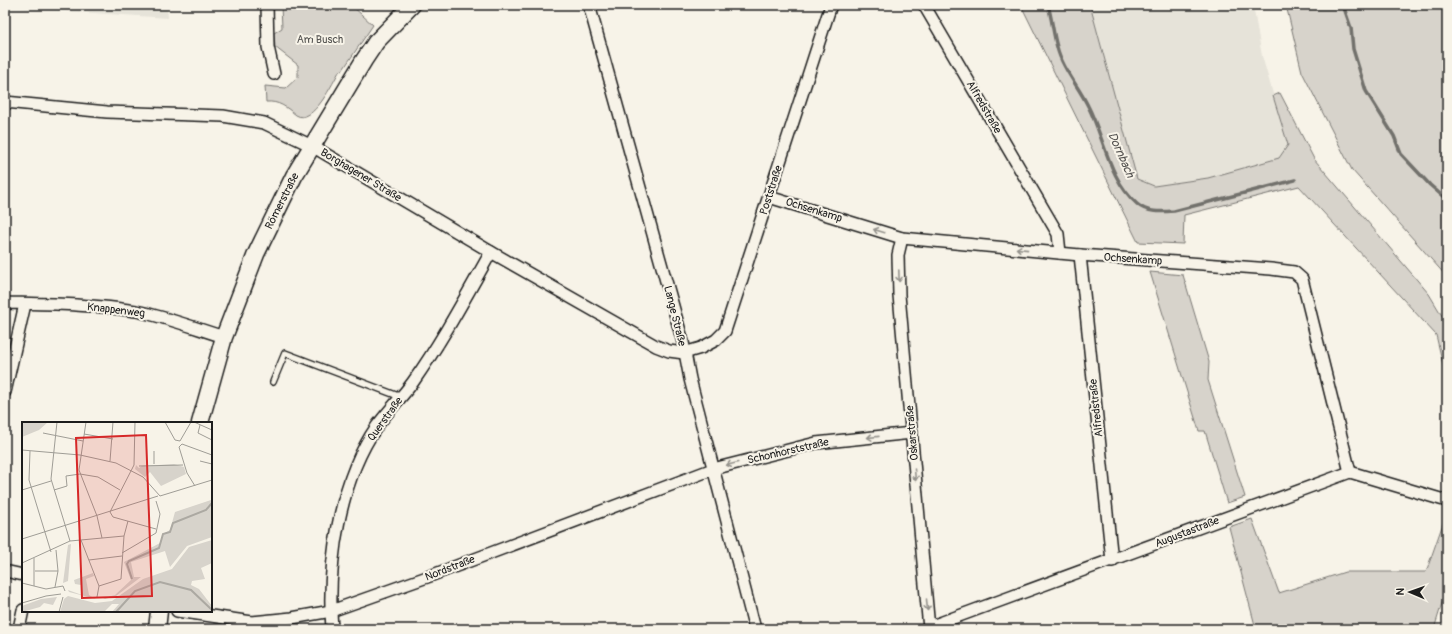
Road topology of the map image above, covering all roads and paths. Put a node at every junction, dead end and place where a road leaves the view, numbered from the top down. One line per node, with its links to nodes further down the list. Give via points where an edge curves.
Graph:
1 (267, 5): 6 (street, via 268,47)
2 (412, 5): 8 (main road, Römerstraße, via 376,42)
3 (589, 5): 17 (street, Lange Straße, via 681,334)
4 (831, 5): 9 (street, Poststraße)
5 (924, 5): 12 (street, Alfredstraße, via 1058,234)
6 (274, 74)
7 (5, 102): 8 (street, Borghagener Straße, via 107,112 223,116 264,124)
8 (312, 146): 11 (street, Borghagener Straße); 16 (main road, Römerstraße, via 294,176 256,254)
9 (769, 197): 10 (street, Ochsenkamp, one-way to 9); 17 (street, Poststraße, via 724,331 716,340)
10 (902, 238): 12 (street, Ochsenkamp, one-way to 10); 22 (street, Oskarstraße, one-way to 22, via 898,255 899,295)
11 (491, 252): 17 (street, Borghagener Straße, via 656,346 669,352); 20 (street, Querstraße, via 444,334)
12 (1060, 253): 13 (street, Ochsenkamp)
13 (1080, 255): 24 (street, Ochsenkamp, via 1294,272 1302,279); 26 (street, Alfredstraße)
14 (5, 303): 15 (street, Knappenweg)
15 (25, 304): 16 (street, Knappenweg, via 137,311); 19 (street)
16 (224, 337): 21 (main road, Römerstraße)
17 (684, 353): 23 (street, Lange Straße)
18 (273, 382): 20 (lane, via 285,353)
19 (5, 392)
20 (401, 397): 29 (street, Querstraße, via 377,426 361,454 349,485 335,536)
21 (200, 422)
22 (912, 433): 23 (street, Schonhorststraße, one-way to 23, via 816,442); 33 (street, Oskarstraße, one-way to 33)
23 (713, 469): 29 (street, Nordstraße, via 423,579); 37 (street, Lange Straße)
24 (1350, 472): 25 (street); 26 (street, Augustastraße)
25 (1447, 501)
26 (1112, 560): 33 (street, Augustastraße)
27 (5, 571): 28 (street)
28 (22, 575)
29 (331, 611): 32 (street, Nordstraße, via 252,622); 36 (street, Querstraße)
30 (23, 612): 34 (street)
31 (159, 612): 35 (main road)
32 (184, 612)
33 (929, 628)
34 (19, 629)
35 (156, 629)
36 (332, 629)
37 (755, 629)

